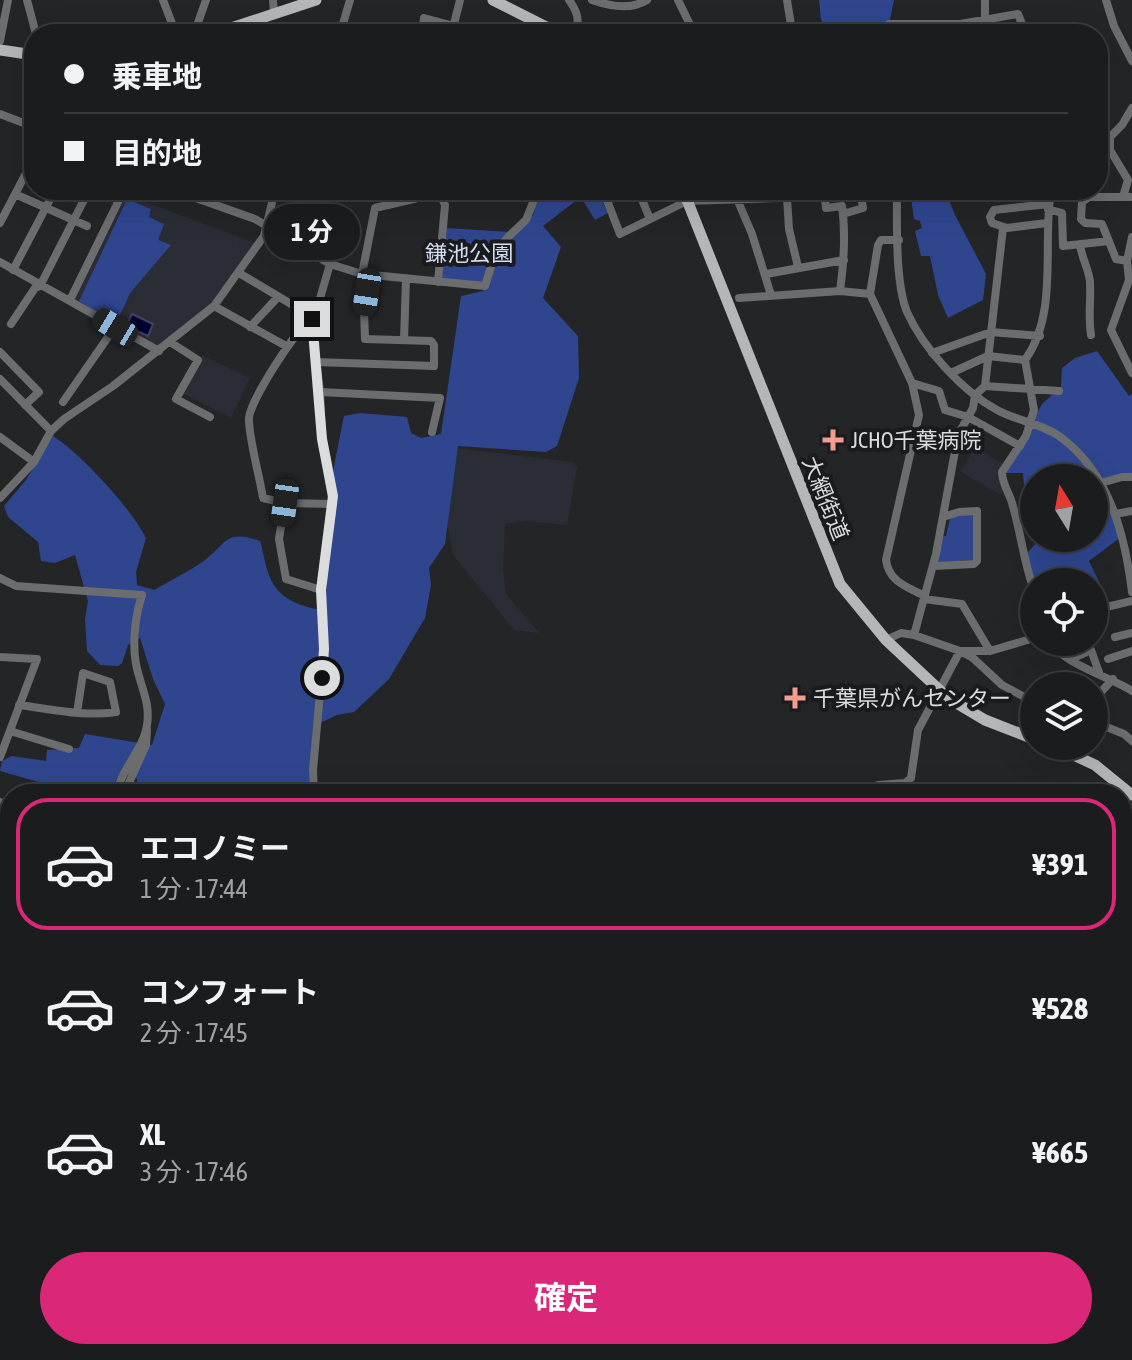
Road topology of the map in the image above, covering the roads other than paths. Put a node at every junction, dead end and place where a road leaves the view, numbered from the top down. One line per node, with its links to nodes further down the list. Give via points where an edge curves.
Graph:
1 (8, 0): 17 (street)
2 (27, 0): 20 (street)
3 (163, 0): 21 (street)
4 (206, 0): 22 (street)
5 (273, 0): 18 (street)
6 (316, 0): 18 (main road)
7 (350, 0): 24 (street)
8 (460, 0): 27 (street)
9 (493, 0): 28 (main road)
10 (569, 0): 29 (street)
11 (592, 0): 12 (street, via 634,6)
12 (647, 0)
13 (678, 0): 30 (street)
14 (787, 0): 31 (street)
15 (985, 0): 19 (street)
16 (1106, 0): 37 (street)
17 (3, 9): 34 (street)
18 (274, 14): 23 (main road)
19 (985, 21): 32 (street); 33 (street, via 1018,14)
20 (33, 24)
21 (172, 24)
22 (198, 24)
23 (244, 24)
24 (343, 24)
25 (423, 24): 26 (street, via 424,18)
26 (444, 24)
27 (455, 24)
28 (540, 24)
29 (579, 24)
30 (690, 24)
31 (791, 24)
32 (950, 24)
33 (1022, 24)
34 (0, 41)
35 (0, 50): 36 (main road)
36 (24, 54)
37 (1132, 61)
38 (1132, 108): 41 (street, via 1110,137)
39 (0, 114): 40 (street)
40 (24, 123)
41 (1110, 150): 44 (street, via 1128,180)
42 (24, 177): 43 (street)
43 (15, 194): 45 (street); 71 (street)
44 (1127, 197)
45 (24, 198)
46 (28, 200): 67 (street)
47 (49, 200): 67 (street)
48 (84, 200): 70 (street)
49 (119, 200): 98 (street)
50 (201, 200): 73 (street)
51 (273, 200): 73 (street)
52 (407, 200): 88 (street, via 375,208)
53 (443, 200): 91 (street)
54 (534, 200): 91 (street, via 526,220 495,254 485,286)
55 (607, 200): 69 (street, via 620,234)
56 (642, 200): 69 (street)
57 (679, 200): 69 (street)
58 (687, 200): 159 (main road, 大網街道, via 832,568)
59 (737, 200): 87 (street)
60 (787, 200): 84 (street)
61 (825, 200): 68 (street, via 826,208 842,206)
62 (862, 200): 68 (street, via 863,208)
63 (897, 200): 77 (street)
64 (1050, 200): 66 (street)
65 (1085, 200): 78 (street, via 1081,219 1102,224)
66 (1049, 206): 72 (street); 75 (street, via 994,210 992,223); 79 (street, via 1062,213 1063,246)
67 (45, 208): 70 (street); 85 (street)
68 (843, 214): 80 (street)
69 (650, 219)
70 (74, 220): 74 (street); 92 (street)
71 (0, 223)
72 (1047, 223): 75 (street); 107 (street, via 1046,304)
73 (267, 224): 83 (street); 86 (street)
74 (87, 226)
75 (1003, 228): 106 (street)
76 (1132, 237): 81 (street)
77 (899, 240): 94 (street, via 881,240 878,245); 113 (street, via 907,312)
78 (1109, 241): 79 (street); 81 (street, via 1116,259)
79 (1080, 244): 105 (street, via 1090,279 1088,335)
80 (844, 260): 84 (street); 93 (street)
81 (1127, 261): 90 (street)
82 (0, 262): 85 (street)
83 (330, 264): 88 (street); 101 (street)
84 (798, 267): 87 (street)
85 (13, 270): 92 (street)
86 (239, 273): 96 (street); 100 (street)
87 (766, 274): 95 (street)
88 (366, 275): 89 (street); 108 (street, via 365,339)
89 (406, 279): 91 (street); 108 (street)
90 (1130, 280): 105 (street)
91 (438, 282)
92 (40, 286): 98 (street); 102 (street)
93 (840, 291): 94 (street); 95 (street)
94 (870, 294): 122 (street)
95 (771, 295): 97 (street)
96 (278, 297): 99 (street); 104 (street)
97 (739, 298)
98 (70, 300): 103 (street)
99 (291, 304)
100 (214, 306): 104 (street); 109 (street)
101 (312, 319): 110 (street); 116 (street)
102 (11, 324)
103 (115, 327): 111 (street); 128 (street)
104 (250, 327): 110 (street)
105 (1111, 330): 119 (street)
106 (991, 332): 107 (street); 113 (street); 114 (street)
107 (1040, 336): 115 (street)
108 (404, 340): 117 (street, via 433,343)
109 (170, 342): 111 (street); 130 (street, via 198,360 176,399)
110 (286, 346): 143 (street, via 248,416 263,498)
111 (159, 351): 133 (street)
112 (0, 352): 129 (street, via 39,392)
113 (932, 353): 118 (street)
114 (988, 356): 115 (street); 118 (street); 123 (street)
115 (1025, 360): 124 (street)
116 (316, 362): 117 (street); 126 (street)
117 (432, 367): 121 (street)
118 (951, 373): 127 (street)
119 (1132, 373)
120 (0, 379): 129 (street)
121 (432, 379)
122 (912, 383): 131 (street, via 939,391 945,410); 153 (street, via 919,415 886,560 893,579)
123 (985, 386): 124 (street); 127 (street)
124 (1031, 390): 125 (street); 132 (street)
125 (1059, 391)
126 (320, 392): 134 (street, via 441,394); 144 (street)
127 (975, 395): 131 (street); 132 (street)
128 (63, 402)
129 (25, 405): 133 (street)
130 (210, 417)
131 (968, 417): 136 (street); 147 (street, via 958,435)
132 (1031, 423): 136 (street); 138 (street, via 1060,437)
133 (51, 431): 137 (street)
134 (432, 432)
135 (0, 437): 137 (street)
136 (1020, 446): 149 (street, via 1002,477)
137 (34, 462): 141 (street)
138 (1087, 464)
139 (1132, 477): 140 (street)
140 (1108, 481)
141 (0, 498)
142 (1108, 498): 146 (street)
143 (285, 503): 144 (street); 151 (street, via 279,539 286,579)
144 (333, 504): 151 (street)
145 (1132, 511): 146 (street)
146 (1115, 514): 152 (street)
147 (943, 517): 148 (street); 148 (street, via 977,511 977,561)
148 (934, 566): 153 (street)
149 (1026, 568)
150 (0, 578): 181 (street, via 16,586 142,595 135,647 148,704)
151 (321, 590): 189 (street, via 324,649)
152 (1132, 592)
153 (925, 598): 157 (street); 162 (street, via 962,604)
154 (1132, 601): 155 (street)
155 (1108, 607)
156 (1132, 633): 158 (street)
157 (914, 635): 159 (street, via 901,633); 161 (street)
158 (1115, 637)
159 (886, 640): 173 (main road, 大網街道)
160 (1020, 642): 162 (street)
161 (960, 651): 162 (street); 173 (street); 175 (street)
162 (990, 651)
163 (1132, 651): 167 (street)
164 (1066, 656): 166 (street)
165 (0, 657): 176 (street, via 37,659)
166 (1071, 659): 168 (street); 169 (street, via 1091,650)
167 (1108, 659)
168 (1095, 672)
169 (1099, 672)
170 (1108, 677): 171 (street)
171 (1113, 679): 172 (street); 174 (street)
172 (1108, 684)
173 (940, 691): 182 (main road, 大網街道, via 985,720); 190 (street, via 918,730 912,775 905,783)
174 (1132, 691)
175 (1020, 695)
176 (19, 705): 177 (street); 180 (street)
177 (77, 713): 177 (street, via 83,673 110,682 116,712)
178 (0, 721): 180 (street)
179 (1108, 724): 183 (street)
180 (11, 728): 184 (street); 185 (street)
181 (147, 730): 187 (street); 188 (street)
182 (1020, 734)
183 (1132, 741)
184 (69, 749)
185 (0, 757)
186 (1084, 760): 191 (main road)
187 (122, 784)
188 (128, 784)
189 (314, 784)
190 (892, 784)
191 (1118, 784)

